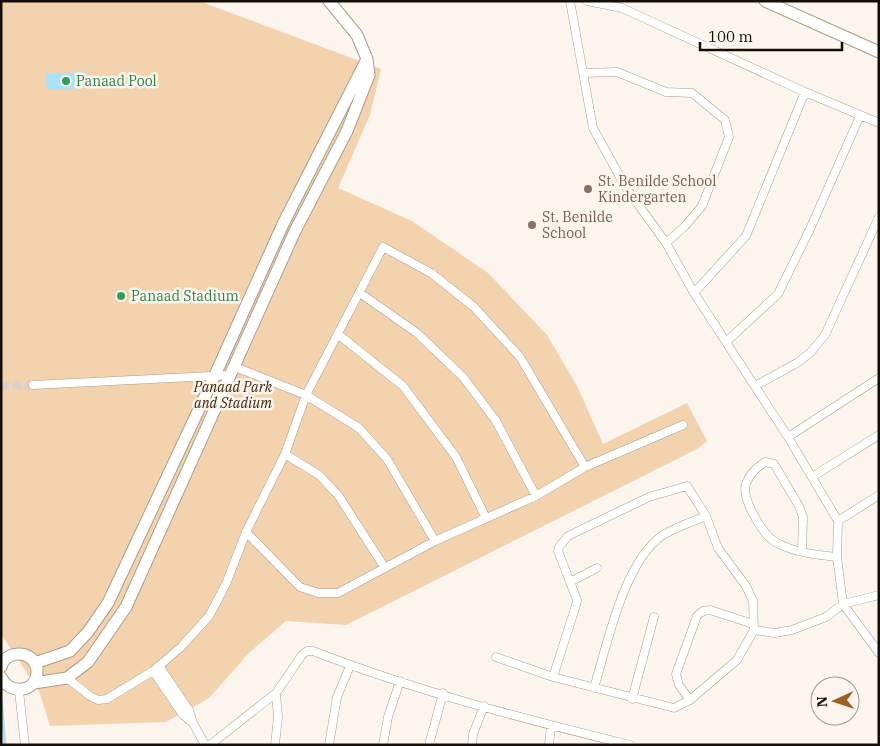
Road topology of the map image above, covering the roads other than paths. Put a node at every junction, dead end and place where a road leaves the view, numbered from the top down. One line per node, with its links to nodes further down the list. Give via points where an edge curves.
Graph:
1 (328, 1): 6 (street, via 357,35)
2 (570, 1): 7 (street)
3 (587, 1): 8 (street, via 622,8)
4 (765, 1): 5 (street)
5 (879, 52)
6 (367, 59): 17 (street, via 369,75 347,131 295,231); 18 (street, via 282,224)
7 (583, 73): 12 (street, via 592,128 625,186); 12 (street, via 617,72 666,92 692,93 725,120 730,136 702,206)
8 (806, 92): 9 (street); 14 (street, via 746,236)
9 (860, 116): 10 (street); 16 (street, via 778,294)
10 (879, 123)
11 (879, 217): 21 (street, via 825,335 797,364)
12 (666, 243): 14 (street)
13 (360, 293): 15 (street); 27 (street, via 383,248 431,273 474,307 520,357); 30 (street, via 417,333 463,377 496,421)
14 (694, 293): 16 (street)
15 (339, 335): 22 (street); 32 (street, via 403,386 456,457)
16 (726, 342): 21 (street)
17 (233, 371): 18 (street); 22 (street); 53 (street, via 126,607 88,662)
18 (215, 375): 20 (street); 47 (street, via 108,603 70,651)
19 (879, 378): 25 (street)
20 (33, 385)
21 (755, 386): 25 (street)
22 (306, 395): 26 (street); 35 (street, via 359,428 387,459)
23 (683, 425): 27 (street)
24 (879, 435): 28 (street)
25 (788, 437): 28 (street)
26 (285, 454): 34 (street); 38 (street, via 319,475 338,495)
27 (585, 467): 30 (street)
28 (812, 477): 33 (street)
29 (879, 494): 33 (street)
30 (536, 496): 32 (street)
31 (706, 516): 40 (street, via 687,486 650,497 597,521 568,536 558,547); 44 (street, via 718,548 746,586 752,601); 56 (street, via 662,535 640,559 620,603)
32 (486, 518): 35 (street)
33 (838, 521): 37 (street)
34 (246, 532): 38 (street, via 300,587 318,593 338,593); 50 (street, via 226,584 209,616)
35 (435, 541): 38 (street)
36 (802, 552): 36 (street, via 775,543 764,532 752,509 745,486 752,471 766,462 774,464 799,506 803,517); 37 (street)
37 (837, 557): 42 (street)
38 (385, 568)
39 (597, 568): 40 (street)
40 (570, 582): 52 (street, via 577,600)
41 (879, 595): 42 (street)
42 (843, 604): 44 (street, via 826,616 792,630 775,634); 45 (street)
43 (654, 617): 60 (street)
44 (754, 627): 61 (street, via 737,660); 61 (street, via 710,610 697,616 676,674 679,685)
45 (879, 653)
46 (496, 657): 52 (street)
47 (35, 663): 48 (street, via 30,657 18,653); 55 (street)
48 (2, 664)
49 (350, 666): 54 (street); 58 (street, via 307,651); 69 (street, via 337,696)
50 (156, 669): 53 (street, via 107,699 98,700); 66 (street, via 178,690)
51 (1, 677): 57 (street, via 11,689)
52 (553, 677): 56 (street)
53 (68, 678): 55 (street)
54 (400, 681): 59 (street); 70 (street)
55 (34, 683): 57 (street)
56 (594, 688): 60 (street)
57 (19, 690): 65 (street)
58 (276, 693): 67 (street); 68 (street)
59 (442, 693): 62 (street); 71 (street)
60 (632, 699): 61 (street, via 674,708)
61 (690, 700)
62 (484, 706): 63 (street); 72 (street)
63 (551, 726): 64 (street); 73 (street)
64 (595, 736): 74 (street); 75 (street)
65 (26, 745)
66 (204, 745)
67 (210, 745)
68 (275, 745)
69 (329, 745)
70 (383, 745)
71 (429, 745)
72 (472, 745)
73 (549, 745)
74 (593, 745)
75 (630, 745)

